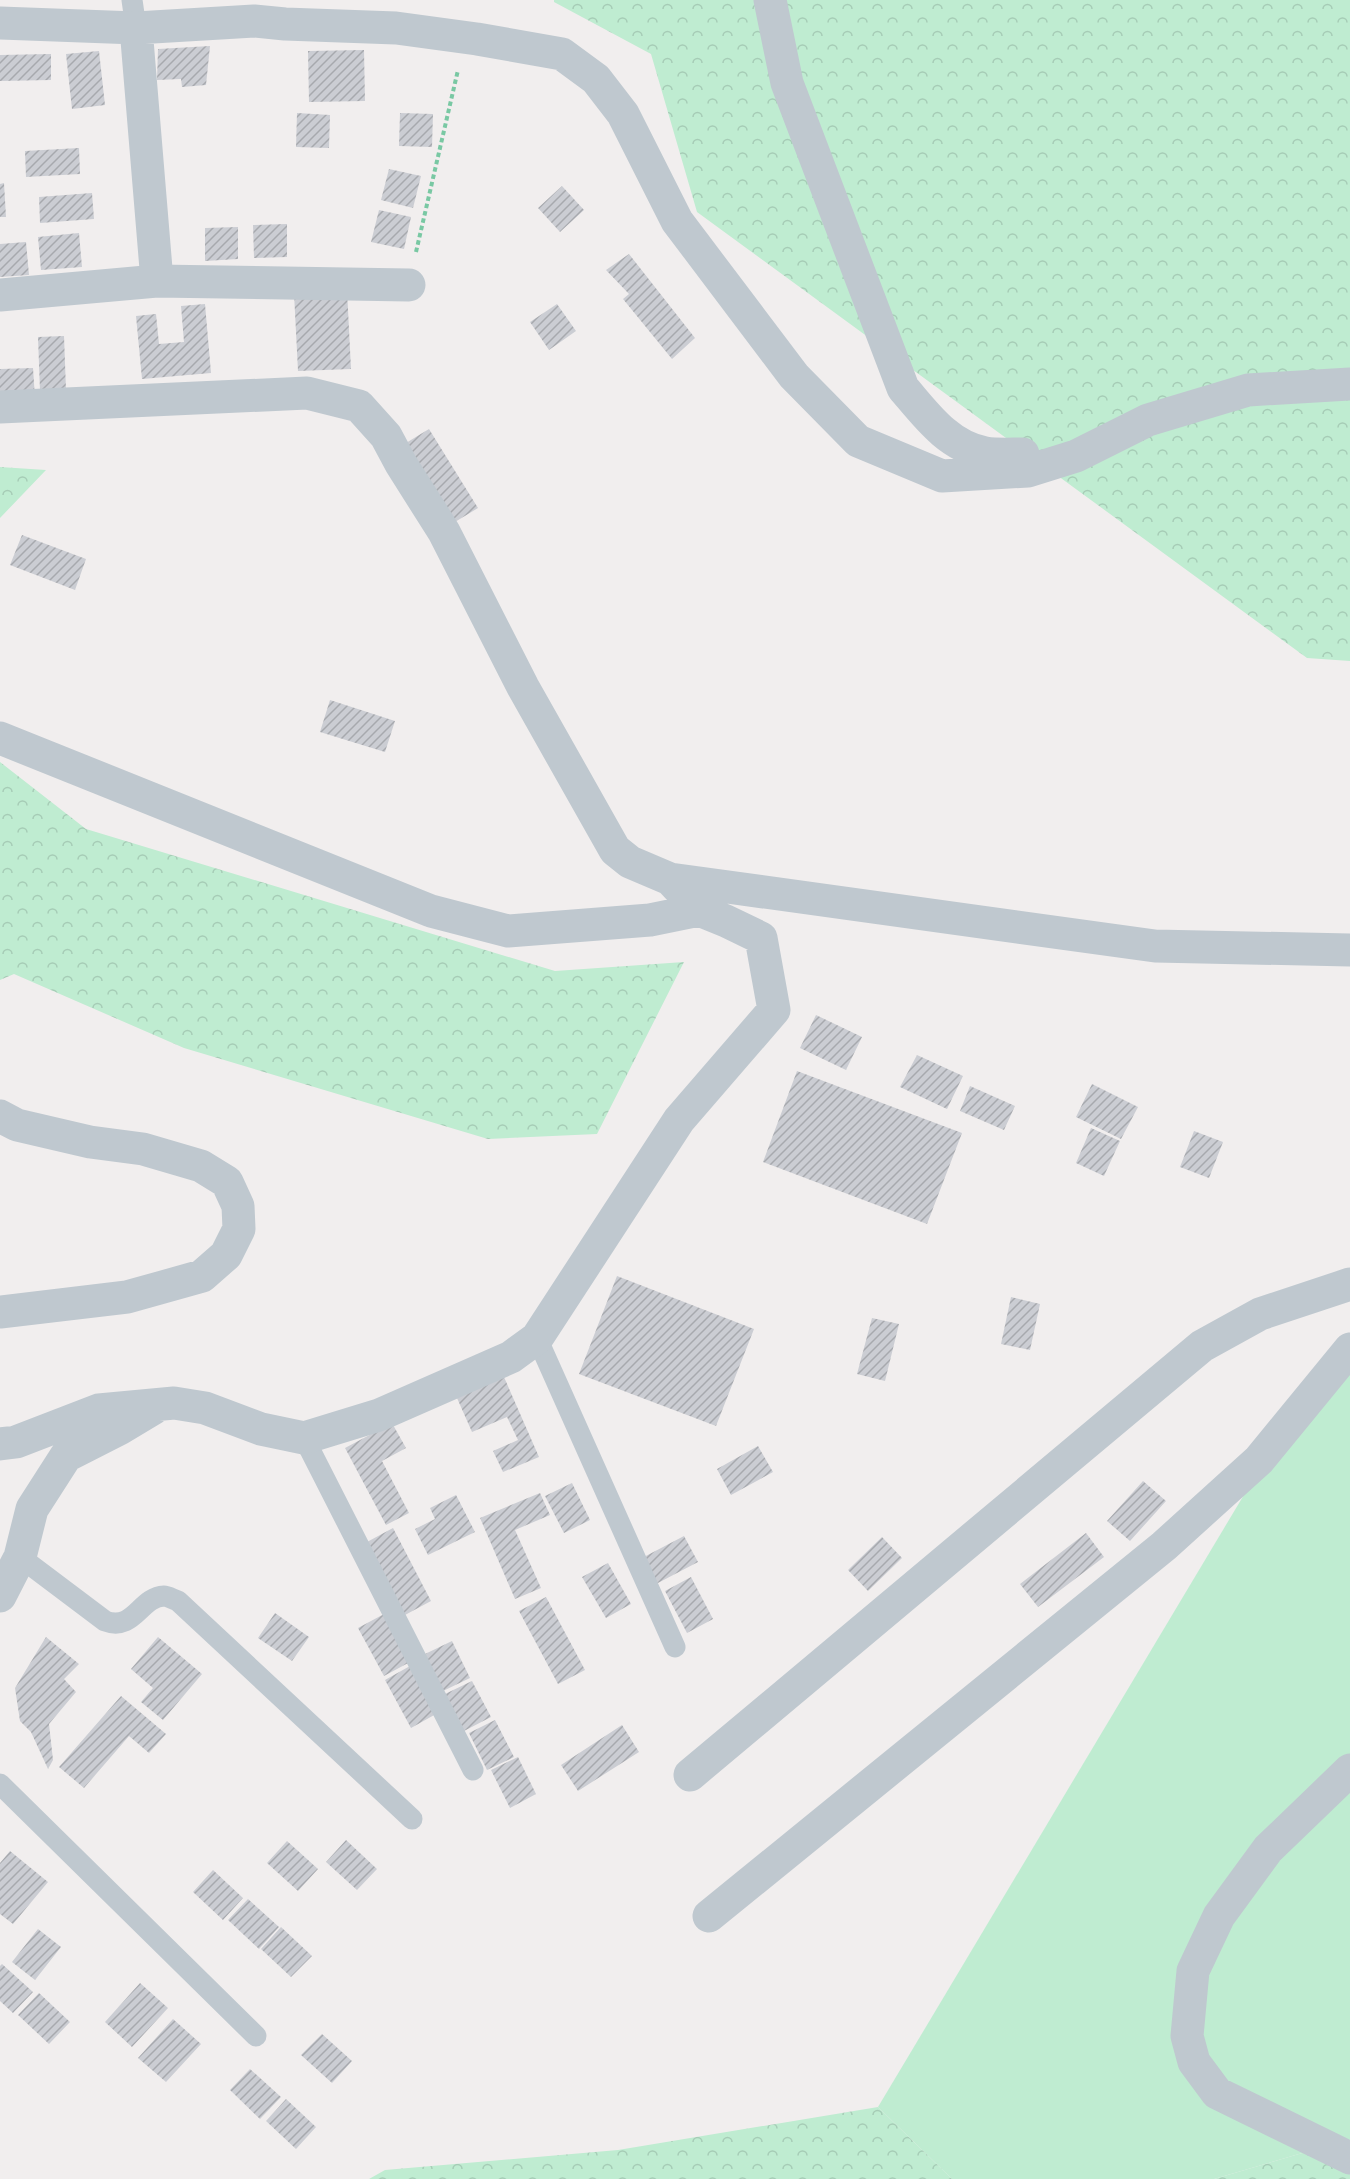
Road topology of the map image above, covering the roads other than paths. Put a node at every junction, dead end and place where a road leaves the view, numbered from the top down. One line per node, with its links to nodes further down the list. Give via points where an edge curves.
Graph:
1 (770, 0): 9 (street, via 787,83 903,388 937,427 960,445 986,453)
2 (134, 14): 3 (street); 4 (street); 9 (street, via 396,28 562,54 596,79 623,114 677,221 794,376 858,441 942,476 1028,471)
3 (0, 23)
4 (157, 281): 5 (street); 6 (street)
5 (409, 285)
6 (0, 295)
7 (1350, 384): 9 (street, via 1248,390 1148,420)
8 (0, 407): 11 (street, via 307,393 359,406 386,436 444,532 523,687 615,850 630,862)
9 (1076, 456)
10 (0, 738): 12 (street, via 431,911 508,931 650,920)
11 (670, 879): 12 (street); 13 (street, via 1155,946)
12 (699, 910): 17 (street, via 761,938 774,1010 679,1120)
13 (1350, 951)
14 (0, 1116): 16 (street, via 16,1125 143,1149 201,1166 227,1182 238,1206 238,1229 226,1255 202,1276 127,1297)
15 (1350, 1284): 27 (street, via 1260,1314 1202,1346)
16 (0, 1312)
17 (537, 1338): 20 (street, via 511,1357 379,1415); 24 (lane)
18 (1350, 1349): 30 (street, via 1259,1460 1164,1546)
19 (160, 1404): 20 (street, via 205,1408); 21 (street, via 99,1410 16,1442); 22 (street, via 66,1456 32,1509)
20 (304, 1438): 25 (lane)
21 (0, 1444)
22 (20, 1557): 23 (street); 29 (lane, via 114,1625 124,1623 164,1596 178,1601)
23 (0, 1596)
24 (675, 1647)
25 (473, 1770)
26 (1350, 1770): 32 (street, via 1268,1849 1219,1916 1193,1971 1186,2036 1194,2062 1217,2093)
27 (690, 1775)
28 (0, 1784): 31 (lane)
29 (412, 1819)
30 (709, 1916)
31 (256, 2036)
32 (1350, 2158)

